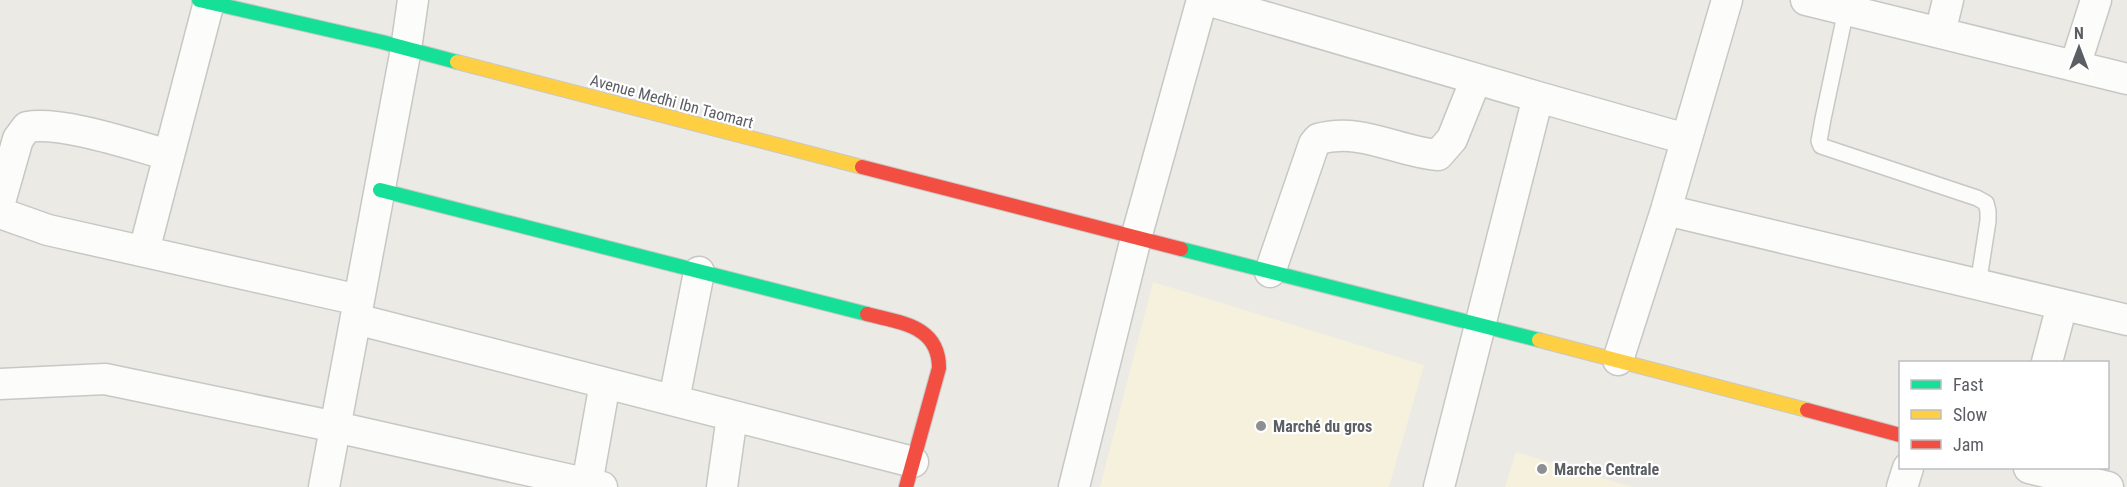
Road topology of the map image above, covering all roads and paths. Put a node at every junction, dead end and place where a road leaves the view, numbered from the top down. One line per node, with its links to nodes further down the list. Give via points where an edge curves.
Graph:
1 (413, 0): 10 (street)
2 (1204, 0): 12 (street); 21 (street)
3 (1726, 0): 15 (street)
4 (1806, 0): 8 (street)
5 (1948, 0): 9 (street)
6 (2096, 0): 11 (street)
7 (207, 1): 10 (street, Avenue Medhi Ibn Taomart); 16 (street)
8 (1846, 10): 9 (street); 25 (lane, via 1821,146 1986,203 1988,221)
9 (1940, 33): 11 (street)
10 (406, 49): 17 (street); 21 (street, Avenue Medhi Ibn Taomart)
11 (2075, 66): 13 (street)
12 (1476, 79): 14 (street); 24 (street, via 1452,140 1438,155 1371,138 1318,139)
13 (2127, 79)
14 (1538, 97): 15 (street); 29 (street)
15 (1686, 140): 19 (street)
16 (169, 155): 18 (street, via 63,128 27,127 18,140); 22 (street)
17 (380, 190): 23 (street); 27 (street)
18 (0, 202)
19 (1666, 210): 25 (street); 30 (street)
20 (0, 213): 22 (street, via 48,230)
21 (1136, 238): 24 (street, Avenue Medhi Ibn Taomart); 44 (street)
22 (144, 251): 27 (street)
23 (699, 272): 34 (street); 40 (street, via 913,326 933,340 939,368)
24 (1270, 272): 29 (street, Avenue Medhi Ibn Taomart)
25 (1978, 285): 26 (street)
26 (2062, 305): 28 (street); 31 (street)
27 (357, 310): 32 (street); 36 (street)
28 (2127, 320)
29 (1480, 325): 30 (street, Avenue Medhi Ibn Taomart); 45 (street)
30 (1618, 360): 37 (street, Avenue Medhi Ibn Taomart)
31 (2048, 361)
32 (605, 383): 34 (street); 41 (street)
33 (0, 384): 36 (street, via 105,379)
34 (674, 400): 35 (street)
35 (732, 416): 40 (street); 43 (street)
36 (336, 427): 41 (street); 42 (street)
37 (1899, 435)
38 (1908, 469): 46 (street)
39 (2033, 469): 47 (street)
40 (909, 474)
41 (595, 485)
42 (324, 487)
43 (722, 487)
44 (1074, 487)
45 (1439, 487)
46 (1902, 487)
47 (2108, 487)

